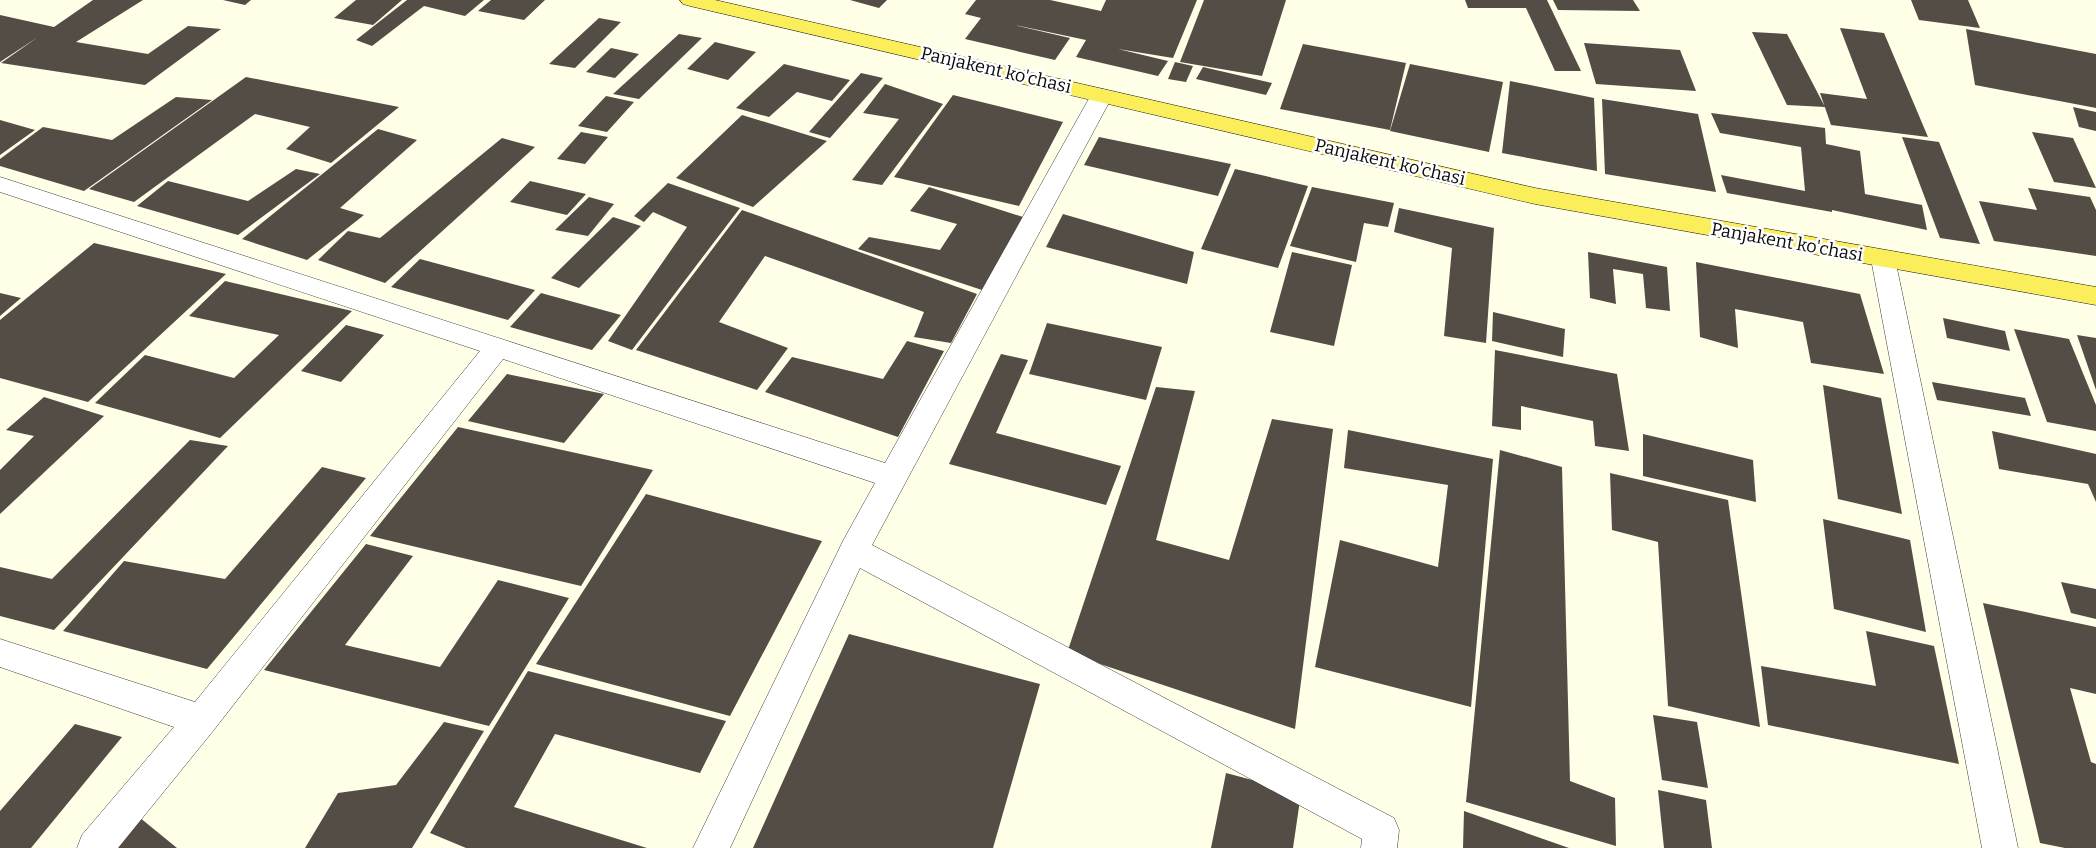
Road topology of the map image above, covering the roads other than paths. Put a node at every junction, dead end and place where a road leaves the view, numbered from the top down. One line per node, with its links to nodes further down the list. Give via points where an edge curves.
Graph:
1 (690, 0): 2 (main road, Panjakent ko'chasi)
2 (1102, 95): 4 (main road, Panjakent ko'chasi, via 1534,196); 7 (street)
3 (0, 184): 6 (street)
4 (1883, 259): 5 (main road, Panjakent ko'chasi); 14 (street)
5 (2096, 296)
6 (498, 347): 7 (street); 10 (street)
7 (892, 477): 8 (street)
8 (854, 550): 12 (street); 13 (street, via 1381,830)
9 (0, 652): 10 (street)
10 (201, 720): 11 (street)
11 (95, 848)
12 (711, 848)
13 (1379, 848)
14 (2000, 848)

